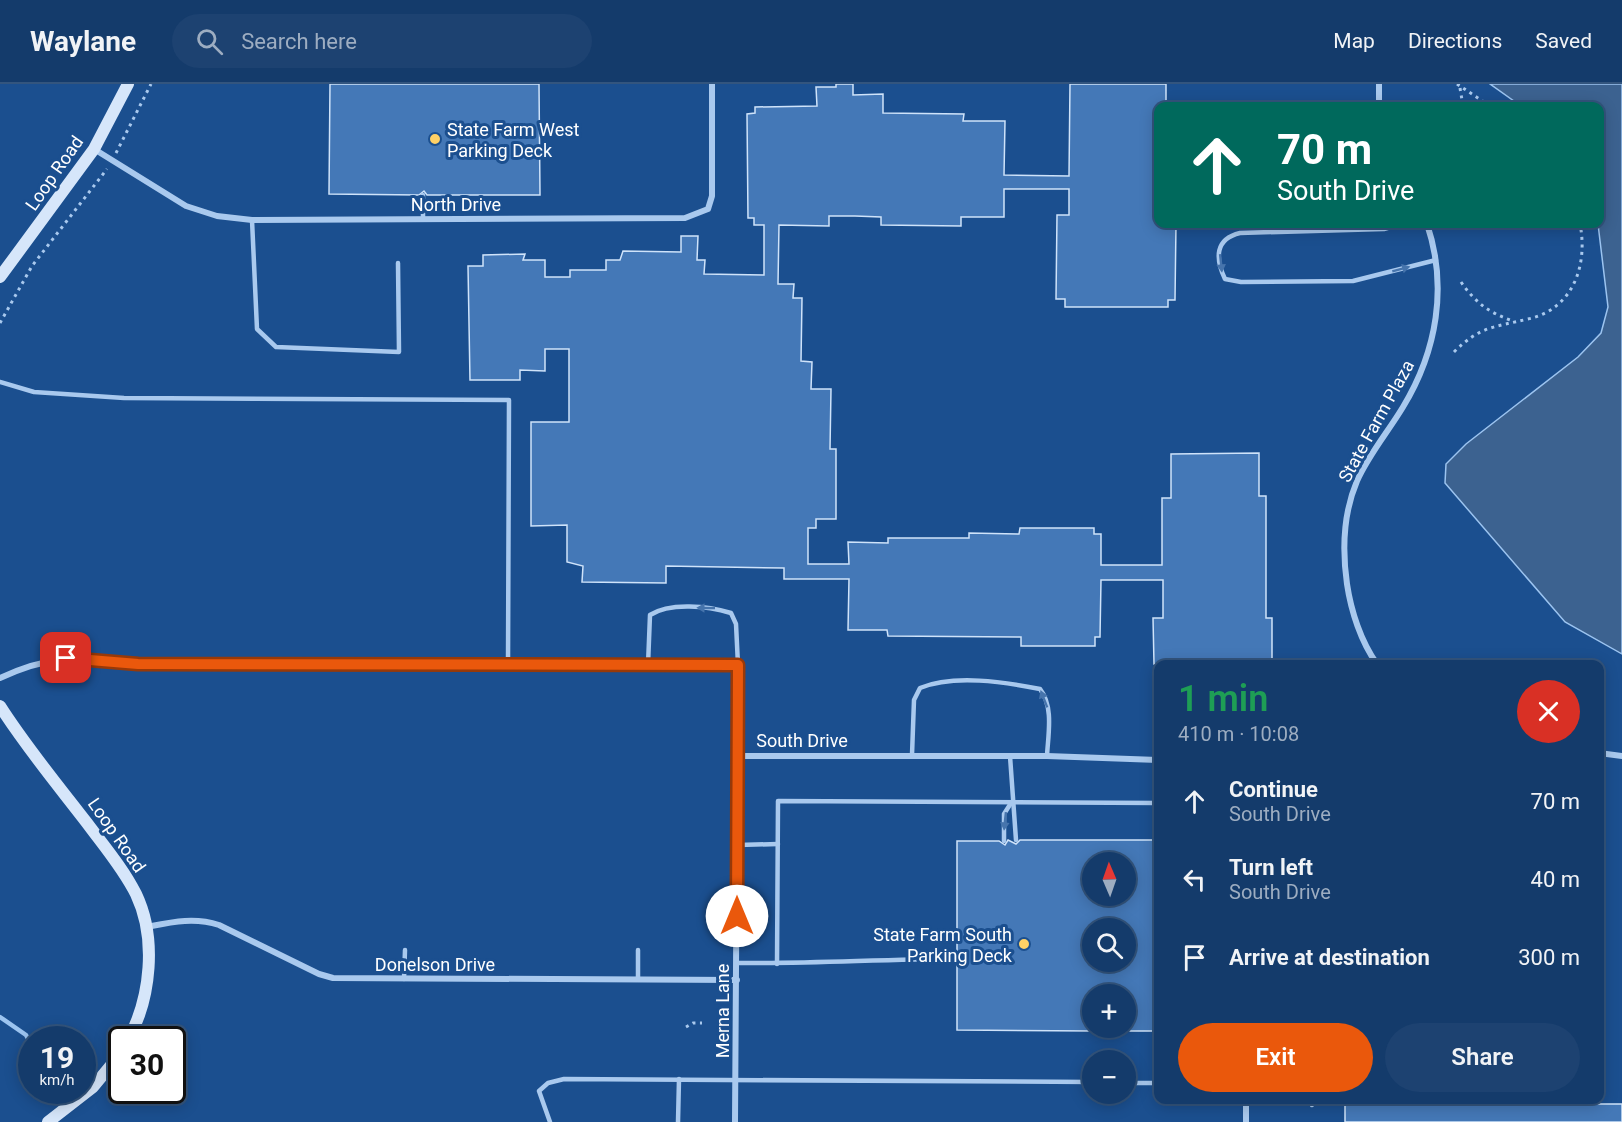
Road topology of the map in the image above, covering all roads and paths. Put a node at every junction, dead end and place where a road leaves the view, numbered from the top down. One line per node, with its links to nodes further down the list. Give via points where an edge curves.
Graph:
1 (128, 84): 9 (street, Loop Road)
2 (151, 84): 10 (path)
3 (712, 84): 13 (street, North Drive, via 712,196 708,209 685,218)
4 (1379, 84): 6 (street)
5 (1458, 85): 7 (path); 8 (path)
6 (1379, 102)
7 (1461, 102)
8 (1484, 102)
9 (94, 149): 10 (street, North Drive); 19 (street, Loop Road)
10 (112, 160): 12 (street, North Drive, via 186,206 217,216); 22 (path, via 32,266)
11 (423, 195): 13 (lane)
12 (252, 219): 13 (street, North Drive); 18 (lane, via 257,329 276,347 399,352)
13 (423, 219)
14 (1387, 228): 17 (lane, one-way to 17, via 1226,236 1220,245 1220,268 1225,279 1241,282 1353,282)
15 (1428, 228): 17 (street, State Farm Plaza)
16 (1581, 228): 21 (path, via 1584,250 1575,282 1560,301 1542,314)
17 (1436, 260): 25 (street, State Farm Plaza, via 1438,310 1425,362 1403,407 1364,467 1346,519 1344,557 1349,600)
18 (398, 263)
19 (0, 277)
20 (1461, 282): 21 (path, via 1486,310)
21 (1513, 321): 23 (path, via 1480,331)
22 (0, 323)
23 (1454, 352)
24 (0, 382): 26 (lane, via 34,392 124,398 509,400)
25 (1375, 660)
26 (508, 664): 27 (street); 29 (street, via 138,664 66,658 22,667)
27 (648, 665): 28 (street); 28 (lane, one-way to 27, via 736,624 731,613 714,608 660,608 650,615)
28 (738, 665): 33 (street, South Drive)
29 (0, 678)
30 (0, 706): 44 (street, Loop Road, via 115,860 136,896)
31 (1604, 754): 36 (street)
32 (912, 755): 33 (street, South Drive); 34 (street, South Drive); 35 (lane, one-way to 32, via 1048,711 1046,696 1040,689 975,682 935,682 920,688 914,700)
33 (738, 756): 43 (street, Merna Lane)
34 (1010, 756): 35 (street, South Drive); 38 (lane)
35 (1047, 756): 37 (street, South Drive)
36 (1622, 756)
37 (1154, 760)
38 (1011, 802): 39 (lane); 40 (lane); 41 (lane, one-way to 41, via 1004,814); 42 (lane, via 778,801)
39 (1154, 803)
40 (1016, 840)
41 (1004, 841)
42 (778, 844): 43 (lane); 49 (lane)
43 (738, 845): 48 (street, Merna Lane)
44 (146, 927): 50 (street, Donelson Drive, via 204,920 319,974 333,978); 54 (street, Loop Road, via 148,979)
45 (405, 950): 50 (lane)
46 (638, 950): 51 (lane)
47 (957, 959): 49 (lane, via 865,958)
48 (737, 963): 49 (lane); 52 (street, Merna Lane)
49 (777, 964)
50 (404, 979): 51 (street, Donelson Drive)
51 (638, 980): 52 (street, Donelson Drive)
52 (737, 980): 58 (street, Merna Lane)
53 (702, 1023): 55 (path)
54 (134, 1026)
55 (687, 1028)
56 (108, 1069): 63 (street, via 93,1087)
57 (679, 1079): 58 (lane); 64 (lane, via 564,1079 548,1083 539,1091); 65 (lane)
58 (737, 1079): 59 (lane); 66 (street, Merna Lane)
59 (1082, 1082)
60 (1136, 1083): 61 (lane)
61 (1154, 1083)
62 (1246, 1104): 67 (street)
63 (48, 1122)
64 (550, 1122)
65 (678, 1122)
66 (735, 1122)
67 (1246, 1122)

